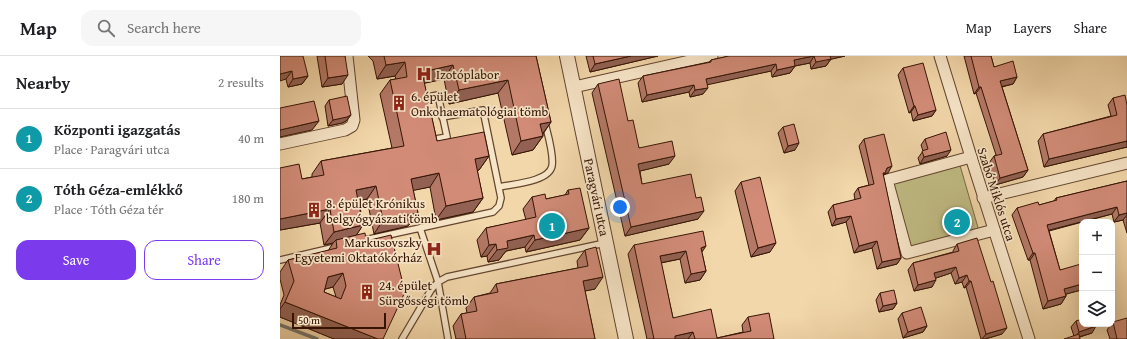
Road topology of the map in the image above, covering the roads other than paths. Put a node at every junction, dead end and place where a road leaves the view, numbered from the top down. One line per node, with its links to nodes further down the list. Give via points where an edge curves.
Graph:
1 (347, 56): 8 (street, via 354,120 352,126 345,130)
2 (567, 56): 5 (street, Paragvári utca)
3 (712, 56): 5 (street)
4 (940, 56): 9 (street, Szabó Miklós utca)
5 (574, 87): 16 (street, Paragvári utca)
6 (544, 115): 11 (lane, via 552,168 540,179)
7 (442, 117): 7 (lane, via 438,95 421,98 430,140 448,137); 11 (lane, via 483,110)
8 (280, 144)
9 (971, 157): 12 (street, Szabó Miklós utca); 14 (street, via 887,180 907,253)
10 (1127, 163): 12 (street)
11 (499, 187): 13 (lane, via 501,198 499,206 493,212)
12 (984, 198): 14 (street, Szabó Miklós utca)
13 (420, 228): 15 (lane); 19 (lane)
14 (994, 230): 23 (street, Szabó Miklós utca)
15 (357, 242)
16 (606, 243): 19 (lane, via 447,277); 22 (street, Paragvári utca)
17 (342, 246): 18 (lane)
18 (280, 260)
19 (438, 282): 20 (lane); 21 (lane)
20 (402, 339)
21 (448, 339)
22 (626, 339)
23 (1029, 339)

